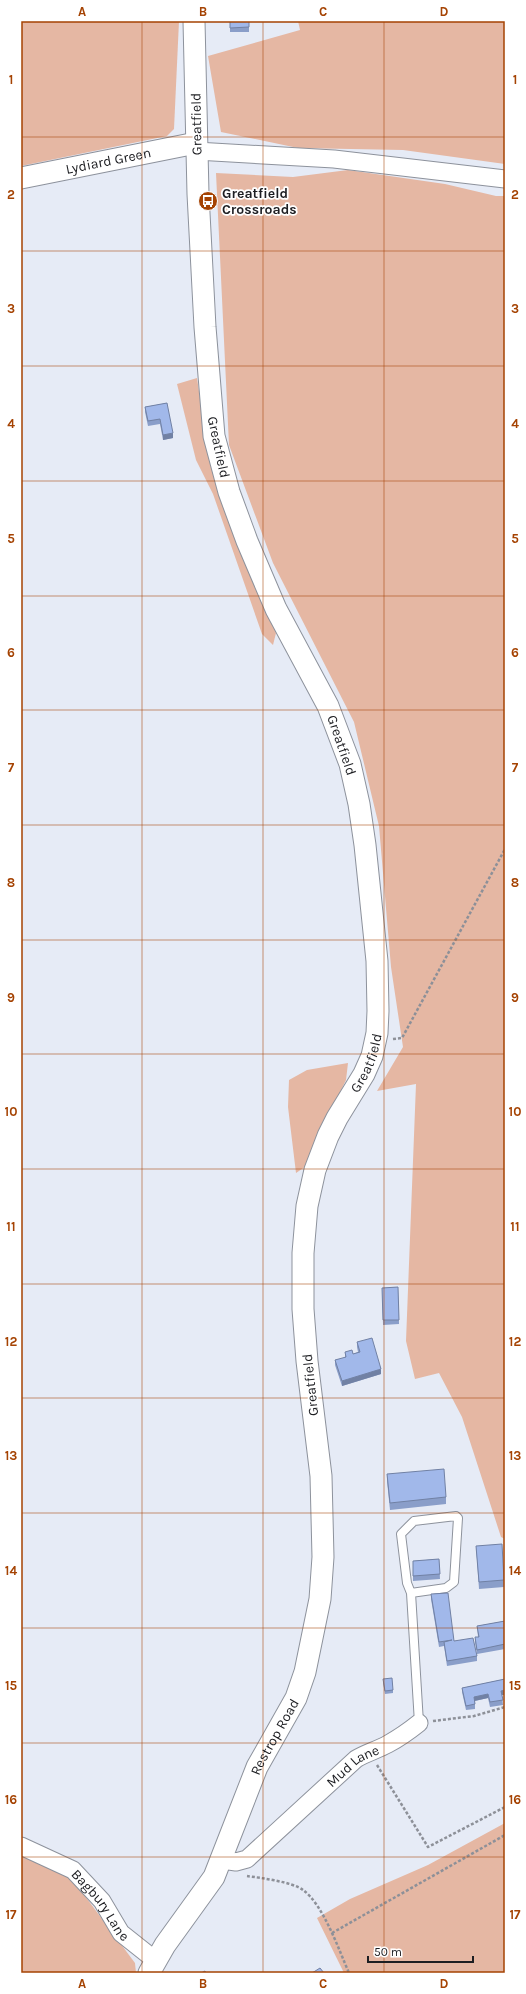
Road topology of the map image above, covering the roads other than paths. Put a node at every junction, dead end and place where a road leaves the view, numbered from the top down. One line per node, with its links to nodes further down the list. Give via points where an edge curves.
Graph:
1 (194, 21): 2 (street, Greatfield)
2 (196, 147): 3 (street, Lydiard Green); 4 (street, via 334,159); 5 (street, Greatfield, via 205,327 214,436 229,492 247,541 276,609 328,706 350,764 360,811 375,933 378,1011 376,1042 368,1066 326,1142 315,1170 307,1206 303,1254 303,1309)
3 (21, 178)
4 (505, 179)
5 (321, 1476): 9 (street, Restrop Road, via 322,1578 305,1672 296,1698 257,1767)
6 (411, 1593): 6 (lane, via 407,1583 401,1534 414,1521 456,1516 458,1518 454,1582 446,1588); 7 (lane)
7 (419, 1723): 9 (street, Mud Lane, via 340,1772 264,1846 247,1859)
8 (21, 1846): 10 (street, Bagbury Lane, via 73,1870 102,1902 122,1933)
9 (229, 1861): 10 (street, Restrop Road, via 214,1877)
10 (152, 1967)

